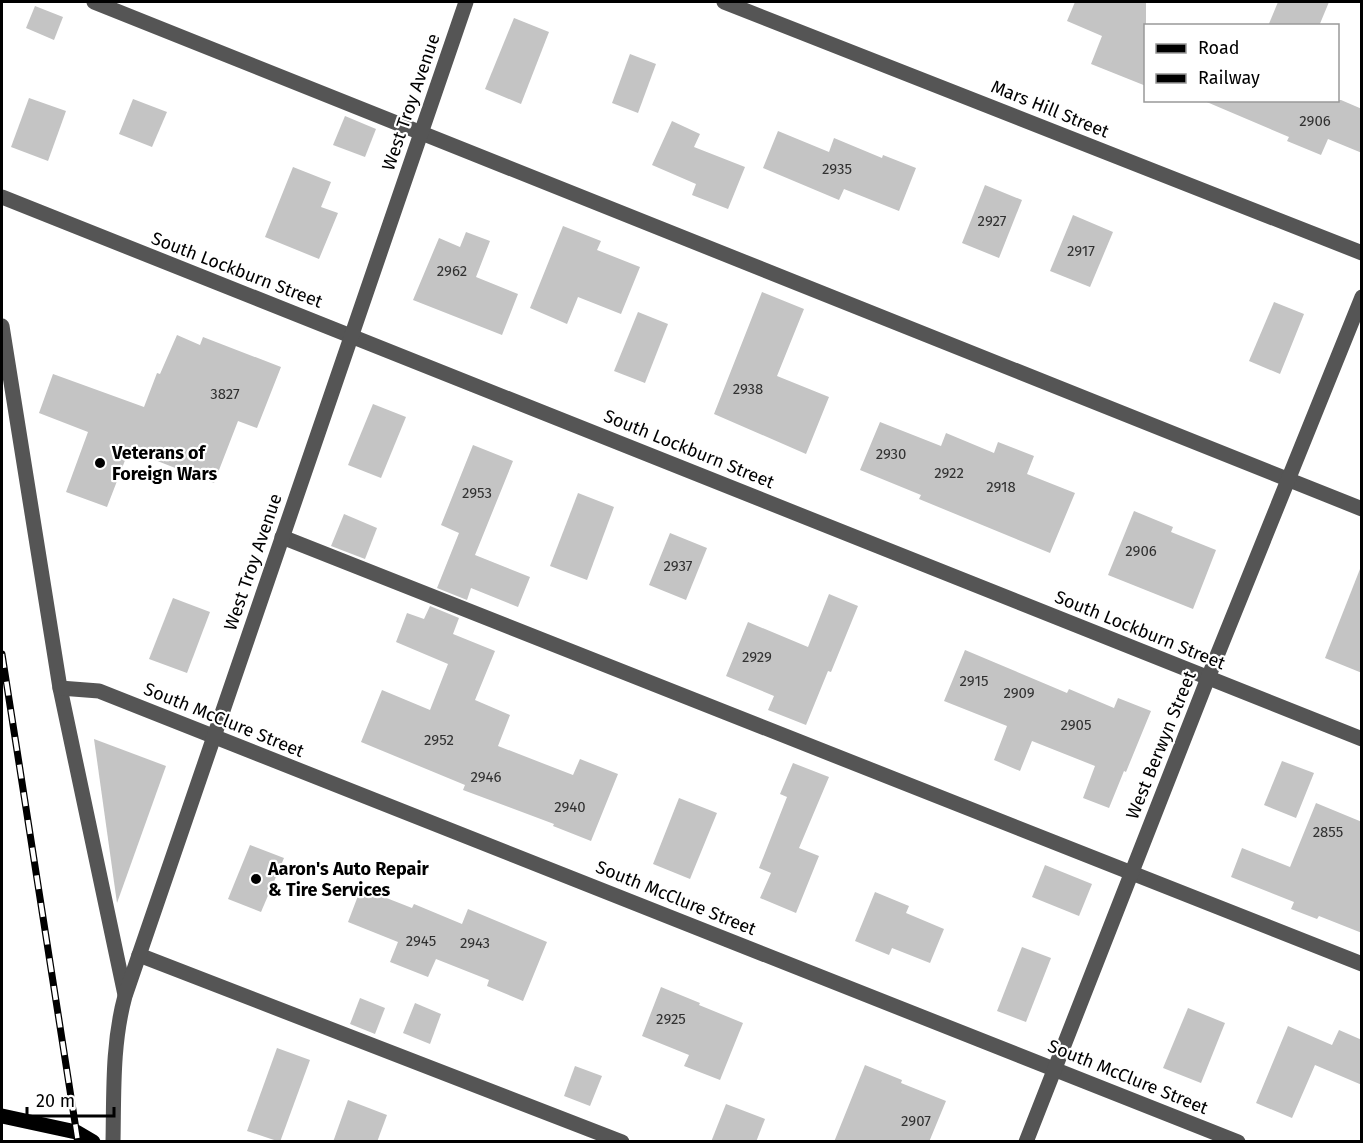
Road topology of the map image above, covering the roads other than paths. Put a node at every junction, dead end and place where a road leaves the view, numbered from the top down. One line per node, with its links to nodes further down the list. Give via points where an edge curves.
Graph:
1 (94, 2): 4 (street)
2 (466, 2): 4 (street, West Troy Avenue)
3 (724, 2): 6 (street, Mars Hill Street)
4 (421, 133): 9 (street, West Troy Avenue); 10 (street)
5 (2, 197): 9 (street, South Lockburn Street)
6 (1362, 253)
7 (1362, 297): 10 (street, West Berwyn Street)
8 (2, 326): 14 (street)
9 (351, 335): 12 (street, West Troy Avenue); 13 (street, South Lockburn Street)
10 (1288, 480): 11 (street); 13 (street, West Berwyn Street)
11 (1362, 509)
12 (282, 537): 15 (street, West Troy Avenue); 17 (street)
13 (1208, 678): 16 (street, South Lockburn Street); 17 (street, West Berwyn Street)
14 (60, 688): 15 (street, South McClure Street, via 99,691); 20 (street)
15 (214, 737): 18 (street, West Troy Avenue); 21 (street, South McClure Street)
16 (1362, 739)
17 (1131, 873): 19 (street); 21 (street, West Berwyn Street)
18 (139, 955): 20 (street, West Troy Avenue); 25 (street)
19 (1362, 964)
20 (125, 996): 24 (street, West Troy Avenue, via 114,1061)
21 (1054, 1069): 26 (street, West Berwyn Street); 27 (street, South McClure Street)
22 (2, 1116): 23 (main road, via 76,1132)
23 (93, 1142)
24 (113, 1142)
25 (622, 1142)
26 (1026, 1142)
27 (1238, 1142)

